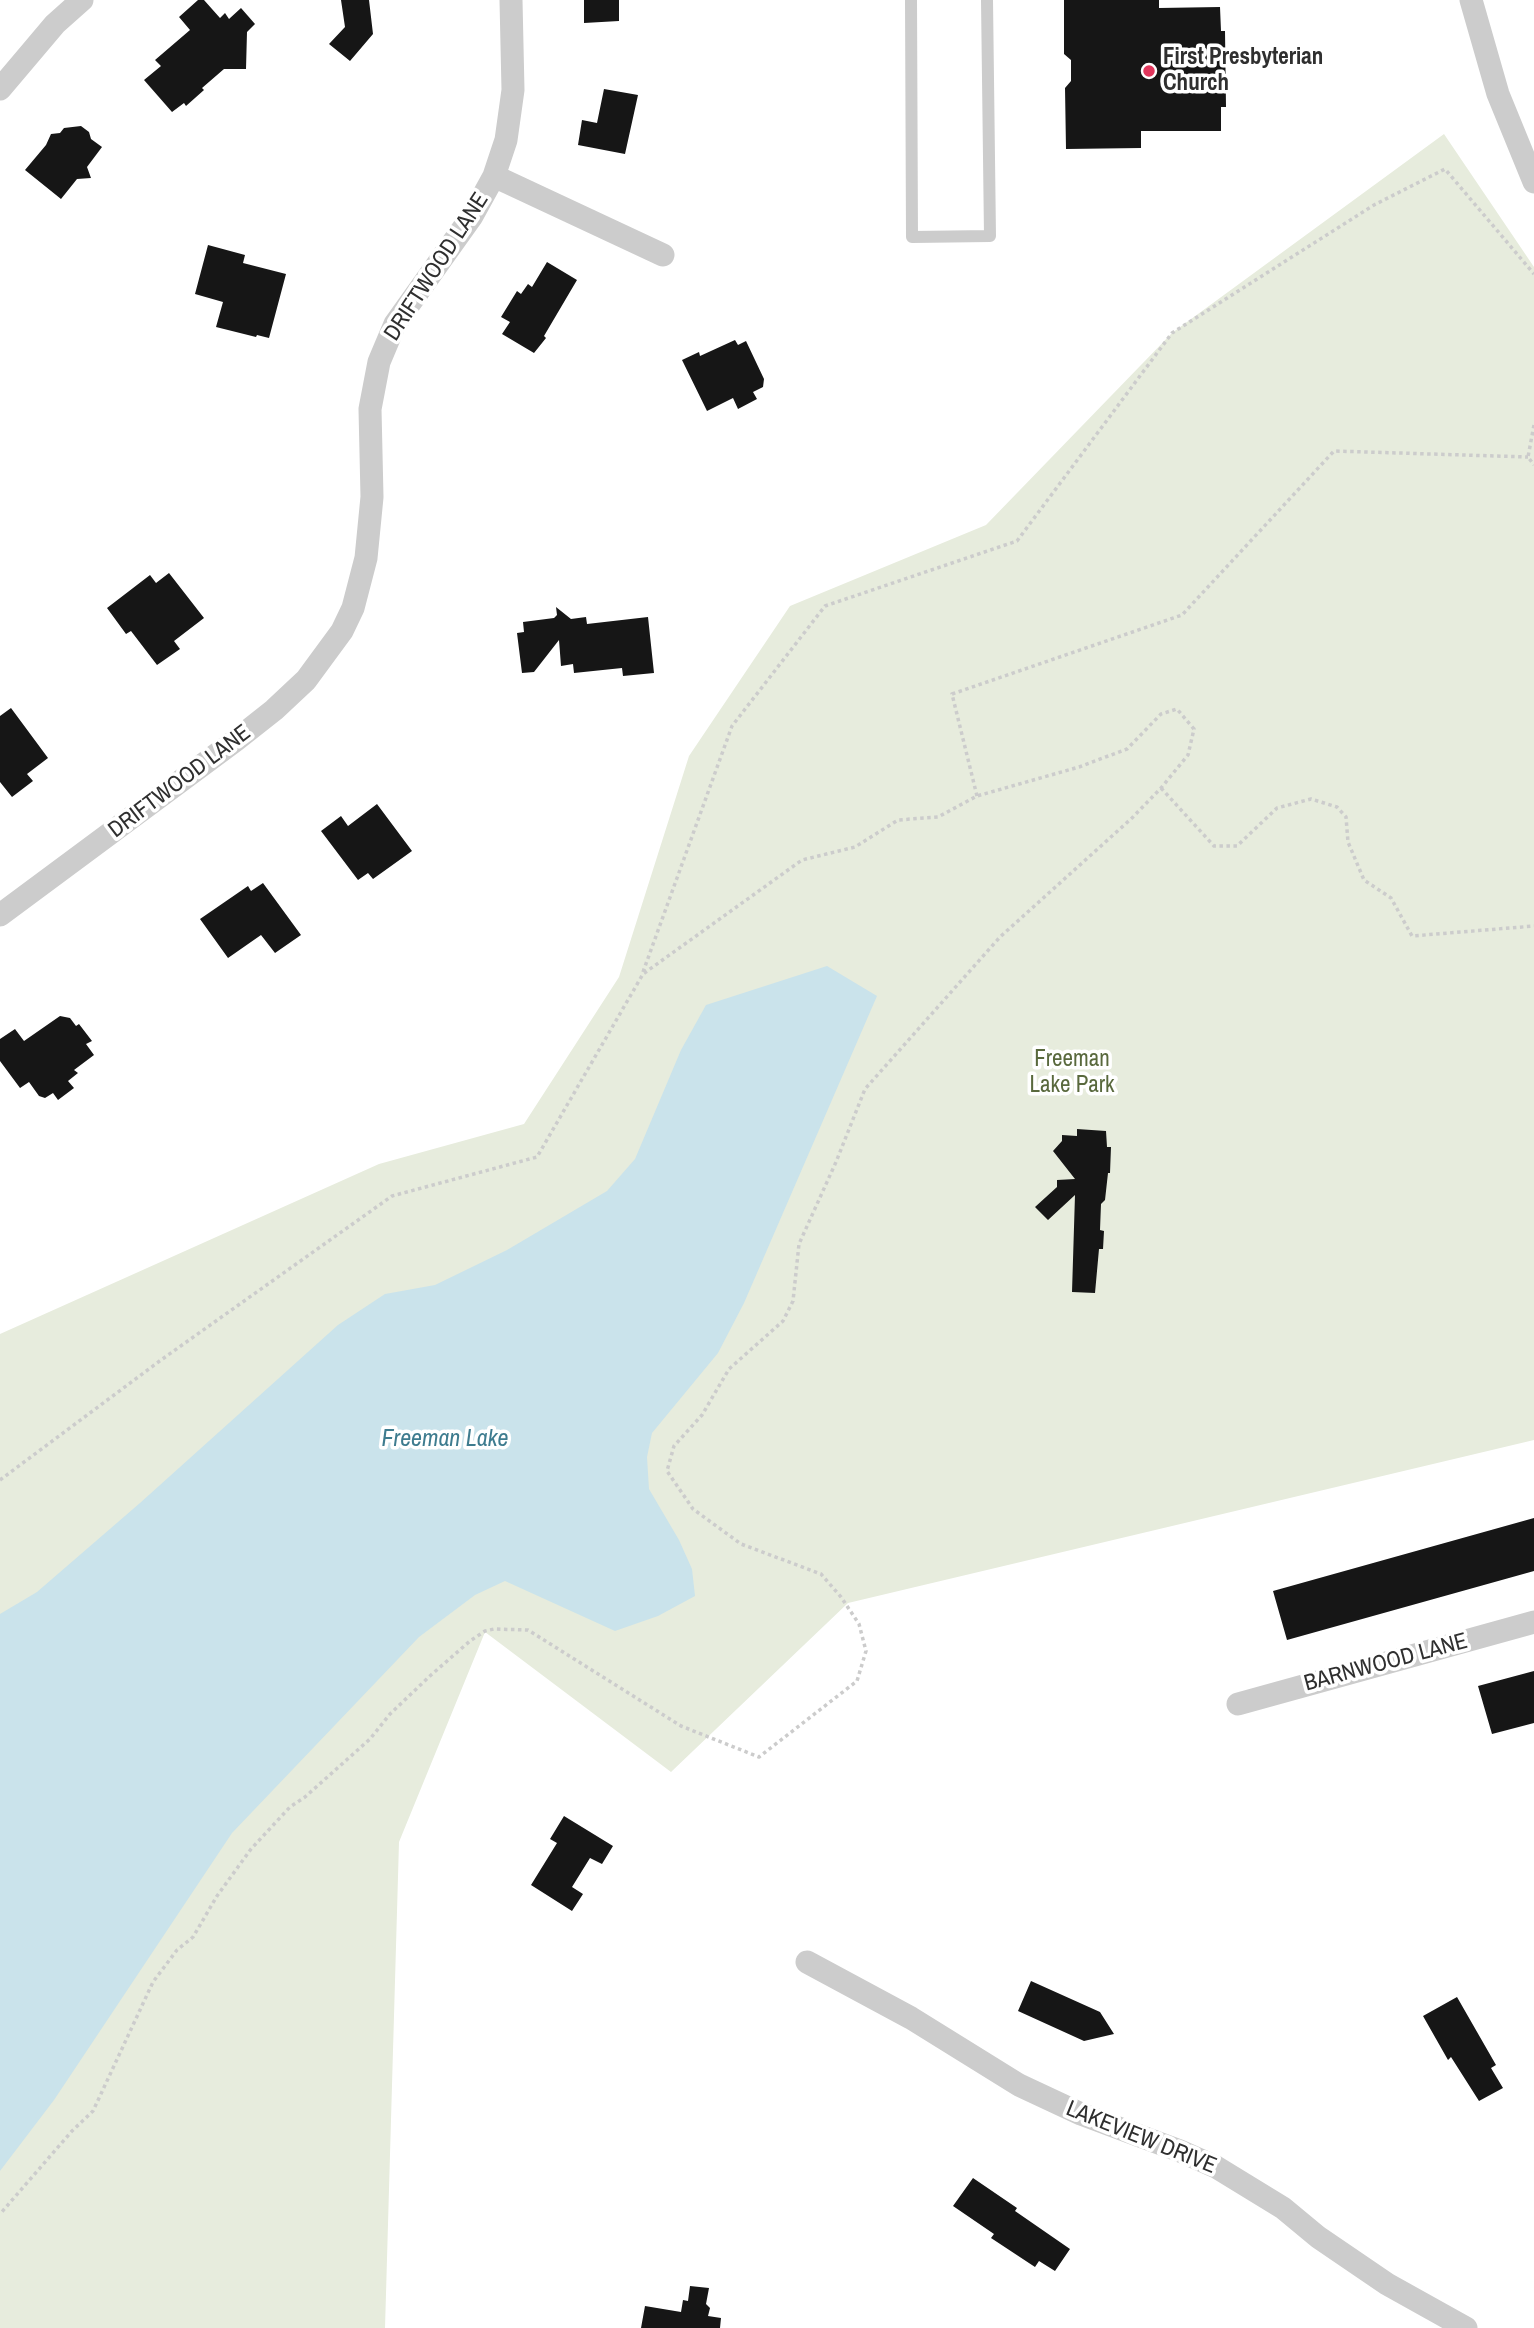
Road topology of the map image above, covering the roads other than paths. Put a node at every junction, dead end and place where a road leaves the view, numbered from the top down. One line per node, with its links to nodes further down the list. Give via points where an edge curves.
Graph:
1 (82, 0): 6 (street, via 55,24)
2 (511, 0): 7 (street, DRIFTWOOD LANE, via 513,90 506,140)
3 (911, 0): 4 (lane, via 912,237 990,236)
4 (987, 0)
5 (1472, 0): 8 (street, via 1498,94)
6 (0, 89)
7 (494, 176): 9 (street); 10 (street, DRIFTWOOD LANE, via 472,216 395,324 379,362 370,409 372,497 366,558 353,608 326,655 274,710)
8 (1534, 182)
9 (663, 255)
10 (0, 915)
11 (1534, 1622): 12 (street, BARNWOOD LANE)
12 (1238, 1704)
13 (807, 1962): 14 (street, LAKEVIEW DRIVE, via 1029,2090 1227,2174 1283,2208 1387,2284)
14 (1466, 2328)

